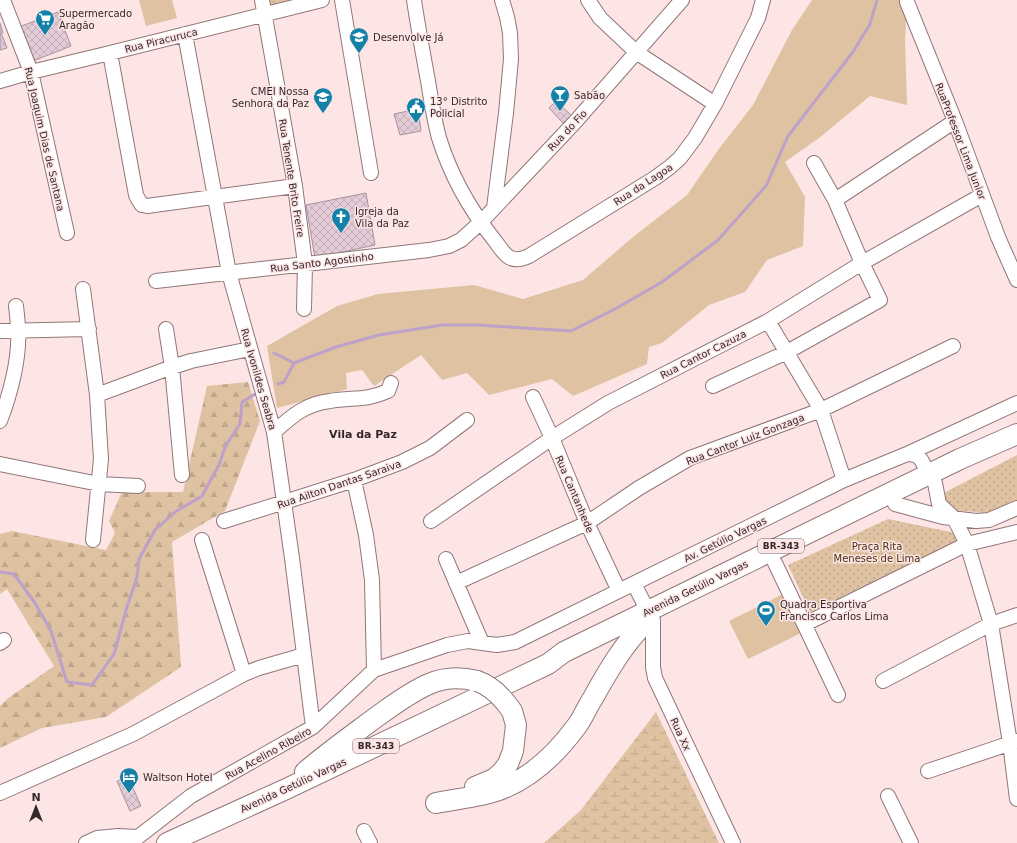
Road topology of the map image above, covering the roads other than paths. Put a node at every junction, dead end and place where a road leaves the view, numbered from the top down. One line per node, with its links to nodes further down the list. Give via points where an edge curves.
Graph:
1 (3, 0): 15 (street, Rua Joaquim Dias de Santana)
2 (262, 0): 11 (street, Rua Tenente Brito Freire)
3 (322, 0): 11 (street, Rua Piracuruca)
4 (342, 0): 20 (street)
5 (414, 0): 26 (street, via 434,117 440,138 457,182)
6 (502, 0): 25 (street, via 510,33 511,59)
7 (588, 0): 13 (street, via 600,18)
8 (763, 0): 17 (street, Rua da Lagoa, via 758,18)
9 (907, 2): 18 (street, RuaProfessor Lima Junior)
10 (675, 3): 13 (street, Rua do Fio)
11 (265, 15): 12 (street, Rua Piracuruca); 21 (street, Rua Tenente Brito Freire)
12 (185, 34): 14 (street, Rua Piracuruca); 23 (street, Rua Ivonildes Seabra)
13 (636, 52): 17 (street); 25 (street, Rua do Fio, via 576,121)
14 (110, 53): 15 (street, Rua Piracuruca); 23 (street, via 136,195 142,205)
15 (30, 72): 16 (street, Rua Piracuruca); 27 (street, Rua Joaquim Dias de Santana)
16 (0, 81)
17 (715, 104): 26 (street, Rua da Lagoa, via 695,138 670,167 529,256 517,260 509,258)
18 (955, 121): 22 (street, RuaProfessor Lima Junior); 24 (street)
19 (814, 163): 24 (street)
20 (371, 173)
21 (295, 186): 23 (street); 29 (street, Rua Tenente Brito Freire)
22 (982, 195): 28 (street, Rua Cantor Cazuza); 31 (street, RuaProfessor Lima Junior)
23 (216, 196): 30 (street, Rua Ivonildes Seabra)
24 (835, 200): 28 (street)
25 (494, 208): 26 (street, Rua do Fio)
26 (481, 222): 29 (street, Rua Santo Agostinho, via 461,240 449,246)
27 (67, 233)
28 (862, 263): 36 (street, Rua Cantor Cazuza); 43 (street, via 880,300)
29 (305, 264): 30 (street, Rua Santo Agostinho); 35 (street, Rua Tenente Brito Freire)
30 (229, 273): 32 (street, Rua Santo Agostinho); 42 (street, Rua Ivonildes Seabra)
31 (1017, 280)
32 (156, 281)
33 (83, 289): 37 (street)
34 (16, 306): 40 (street)
35 (304, 309)
36 (768, 321): 43 (street); 55 (street, Rua Cantor Cazuza, via 608,403)
37 (90, 329): 40 (street); 47 (street)
38 (166, 329): 44 (street)
39 (0, 331): 40 (street)
40 (19, 331): 52 (street, via 11,388)
41 (953, 346): 50 (street, Rua Cantor Luiz Gonzaga)
42 (250, 349): 44 (street); 53 (street, Rua Ivonildes Seabra)
43 (787, 352): 46 (street); 50 (street)
44 (172, 367): 47 (street); 59 (street)
45 (391, 383): 53 (street, via 388,391 376,396 330,401 307,407)
46 (712, 386)
47 (97, 395): 63 (street, via 101,459)
48 (533, 397): 55 (street, Rua Cantanhede)
49 (1017, 403): 57 (street, Av. Getúlio Vargas)
50 (821, 410): 62 (street); 71 (street, Rua Cantor Luiz Gonzaga, via 690,458)
51 (468, 420): 61 (street, Rua Ailton Dantas Saraiva, via 430,448 402,462)
52 (0, 421)
53 (274, 432): 65 (street, Rua Ivonildes Seabra)
54 (1017, 434): 60 (highway, Avenida Getúlio Vargas / BR-343, via 960,459)
55 (552, 438): 70 (street, Rua Cantor Cazuza); 71 (street, Rua Cantanhede)
56 (1017, 439): 60 (highway, Avenida Getúlio Vargas / BR-343)
57 (907, 454): 60 (street, via 916,454 920,458); 62 (street, Av. Getúlio Vargas)
58 (0, 464): 63 (street)
59 (182, 475)
60 (932, 479): 66 (highway, Avenida Getúlio Vargas / BR-343); 68 (street, via 939,504); 82 (highway, Avenida Getúlio Vargas / BR-343)
61 (354, 480): 65 (street, Rua Ailton Dantas Saraiva); 87 (street, via 366,535 372,580)
62 (844, 480): 79 (street, Av. Getúlio Vargas)
63 (99, 484): 64 (street); 73 (street)
64 (138, 486)
65 (284, 503): 69 (street, Rua Ailton Dantas Saraiva); 86 (street, Rua Ivonildes Seabra)
66 (895, 504): 68 (street); 77 (highway, Avenida Getúlio Vargas / BR-343)
67 (1017, 508): 68 (street, via 989,520)
68 (954, 518): 75 (street)
69 (224, 521)
70 (431, 522)
71 (586, 523): 78 (street, Rua Cantor Luiz Gonzaga); 80 (street, Rua Cantanhede)
72 (1017, 532): 75 (street)
73 (93, 540)
74 (202, 540): 88 (street)
75 (968, 544): 83 (street); 84 (street)
76 (446, 559): 78 (street)
77 (775, 563): 82 (highway, Avenida Getúlio Vargas / BR-343); 83 (street)
78 (456, 583): 85 (street)
79 (634, 584): 80 (street, Av. Getúlio Vargas); 82 (street)
80 (619, 592): 85 (street, Av. Getúlio Vargas, via 515,642)
81 (1017, 616): 84 (street)
82 (649, 618): 94 (highway, Avenida Getúlio Vargas / BR-343, via 568,661 548,664); 94 (highway, bridge, via 613,662 577,726 548,759 531,773 508,786 495,792 436,803 494,779 508,764 513,751 516,726 512,711 486,684 466,678 450,678 430,683 405,697 326,755); 101 (street, Rua Xx, via 655,678)
83 (805, 624): 90 (street)
84 (991, 624): 89 (street); 92 (street)
85 (482, 644): 87 (street, Av. Getúlio Vargas, via 468,641 447,644)
86 (304, 655): 88 (street); 91 (street, Rua Ivonildes Seabra)
87 (374, 670): 91 (street, Rua Acelino Ribeiro)
88 (244, 674): 95 (street, via 133,734)
89 (883, 682)
90 (838, 695)
91 (314, 727): 98 (street, Rua Acelino Ribeiro, via 191,796)
92 (1014, 742): 93 (street); 97 (street)
93 (928, 771)
94 (284, 790): 100 (highway, Avenida Getúlio Vargas / BR-343)
95 (0, 793)
96 (888, 796): 102 (street)
97 (1017, 799)
98 (139, 840): 99 (street, Rua Acelino Ribeiro, via 118,836 97,838)
99 (86, 843)
100 (167, 843)
101 (733, 843)
102 (911, 843)

